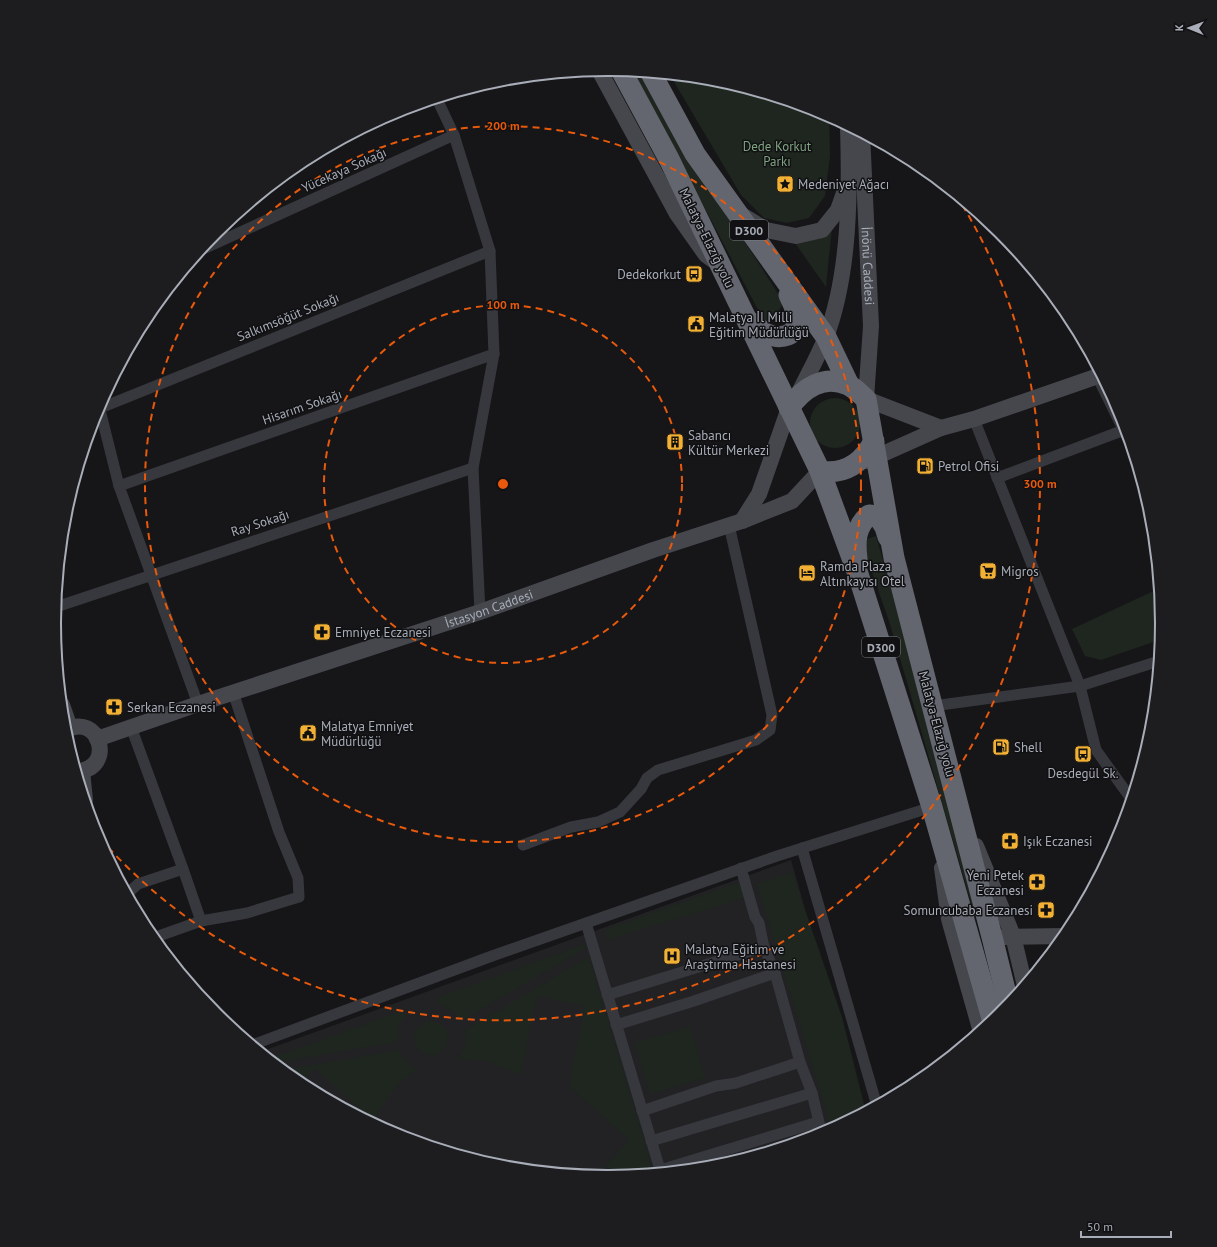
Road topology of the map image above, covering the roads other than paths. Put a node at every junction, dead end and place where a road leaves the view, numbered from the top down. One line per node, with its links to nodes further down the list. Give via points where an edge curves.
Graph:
1 (602, 76): 12 (main road, via 677,214 706,255)
2 (624, 76): 12 (highway, Malatya-Elazığ yolu / D300, via 669,159)
3 (654, 78): 9 (highway, D300, via 695,154)
4 (439, 103): 6 (street)
5 (848, 131): 8 (main road)
6 (454, 135): 10 (street, Yücekaya Sokağı); 11 (street)
7 (862, 138): 19 (main road, İnönü Caddesi, via 871,326)
8 (849, 181): 9 (main road, via 838,210 822,230 796,236 766,230); 15 (main road, via 839,287)
9 (733, 209): 13 (highway, D300)
10 (214, 244)
11 (490, 251): 16 (street); 21 (street, Salkımsöğüt Sokağı)
12 (721, 266): 14 (highway, Malatya-Elazığ yolu / D300)
13 (782, 276): 14 (highway, via 797,315 795,331 790,335 774,336); 15 (highway, D300)
14 (746, 319): 20 (highway, Malatya-Elazığ yolu / D300)
15 (826, 337): 18 (highway, D300); 20 (main road)
16 (494, 354): 27 (street); 30 (street, Hisarım Sokağı)
17 (1098, 377): 23 (main road)
18 (850, 386): 19 (highway); 20 (highway, via 825,382 810,386)
19 (866, 399): 24 (main road); 26 (highway)
20 (793, 401): 28 (highway); 31 (main road, via 759,494)
21 (107, 405)
22 (102, 418): 30 (street)
23 (974, 419): 24 (main road); 29 (street)
24 (941, 428): 26 (main road)
25 (1121, 431): 29 (street)
26 (875, 449): 28 (highway, via 857,464 829,472); 32 (highway, Malatya-Elazığ yolu / D300)
27 (473, 468): 33 (street, Ray Sokağı); 36 (street)
28 (820, 471): 31 (main road, İstasyon Caddesi, via 792,501); 34 (highway, D300)
29 (997, 478): 38 (street)
30 (119, 486): 33 (street)
31 (735, 523): 36 (main road, İstasyon Caddesi); 49 (street, via 772,715 770,730 756,740 658,770 647,778 620,812 598,822 571,827)
32 (894, 558): 34 (highway, via 885,527 878,516 869,515 862,521 856,541); 41 (highway, Malatya-Elazığ yolu / D300)
33 (151, 573): 35 (street, Ray Sokağı); 40 (street)
34 (858, 574): 48 (highway, D300)
35 (62, 605)
36 (480, 612): 39 (main road, İstasyon Caddesi)
37 (1154, 666): 38 (street)
38 (1080, 686): 41 (street); 46 (street, via 1096,750)
39 (233, 692): 40 (main road, İstasyon Caddesi); 54 (street, via 279,832 298,878 298,897 247,913)
40 (198, 704): 42 (main road, İstasyon Caddesi)
41 (933, 706): 47 (highway, Malatya-Elazığ yolu / D300)
42 (131, 727): 44 (main road, İstasyon Caddesi); 52 (street)
43 (72, 728): 44 (main road, via 84,727)
44 (97, 738): 45 (main road, via 100,750 98,757 95,763)
45 (81, 770)
46 (1128, 795)
47 (956, 796): 57 (main road); 59 (highway, Malatya-Elazığ yolu / D300)
48 (934, 816): 50 (street); 65 (highway, D300); 67 (main road, via 948,914)
49 (523, 845)
50 (802, 848): 51 (street); 71 (street)
51 (741, 868): 55 (street); 60 (street)
52 (183, 869): 53 (street, via 138,884); 54 (street)
53 (131, 891)
54 (201, 921): 56 (street)
55 (586, 923): 63 (street); 68 (street)
56 (159, 936)
57 (1013, 936): 58 (main road); 59 (main road); 62 (main road)
58 (1058, 936)
59 (992, 937): 64 (highway, Malatya-Elazığ yolu / D300)
60 (764, 947): 61 (street); 63 (street)
61 (775, 973): 66 (street); 69 (street)
62 (1024, 980)
63 (607, 995): 66 (street)
64 (1007, 998)
65 (991, 1015)
66 (616, 1025): 72 (street)
67 (979, 1026)
68 (257, 1043)
69 (800, 1062): 70 (street); 72 (street)
70 (812, 1093): 73 (street); 75 (street)
71 (876, 1101)
72 (642, 1111): 75 (street)
73 (818, 1122): 74 (street); 76 (street)
74 (820, 1128)
75 (651, 1141): 77 (street)
76 (674, 1167)
77 (659, 1168)

